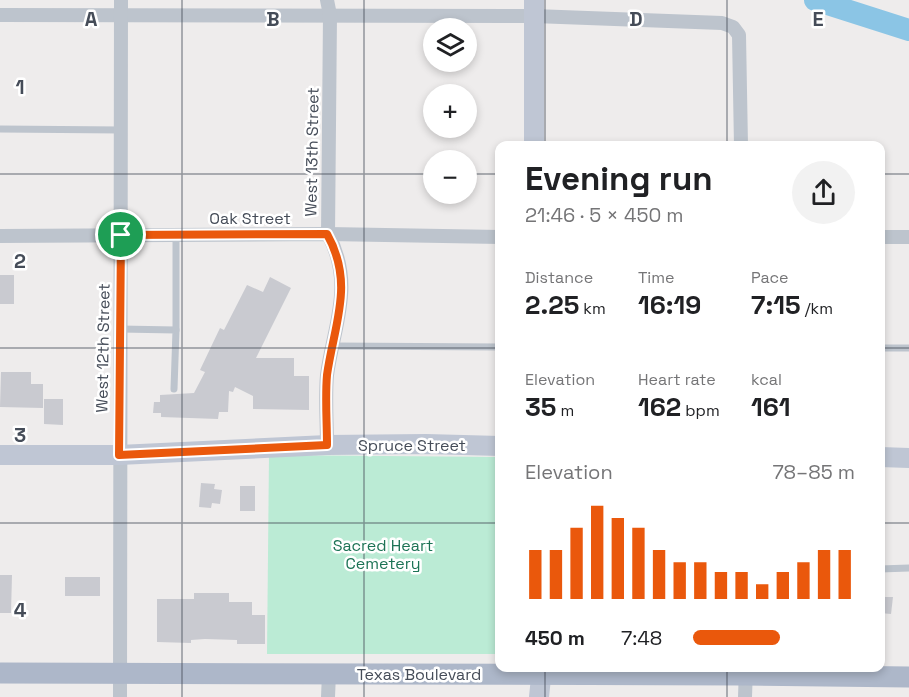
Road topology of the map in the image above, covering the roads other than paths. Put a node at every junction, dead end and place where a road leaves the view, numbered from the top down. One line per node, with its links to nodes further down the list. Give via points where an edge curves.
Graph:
1 (327, 0): 5 (street, West 13th Street)
2 (121, 7): 4 (street); 5 (street); 7 (street, West 12th Street)
3 (534, 8): 5 (street); 8 (street); 9 (street, via 733,27 739,35)
4 (0, 15)
5 (330, 15): 10 (street, West 13th Street)
6 (0, 129): 7 (lane)
7 (121, 130): 11 (street, West 12th Street)
8 (534, 141)
9 (741, 141)
10 (327, 234): 12 (street, Oak Street); 14 (street, Oak Street); 19 (street, West 13th Street, via 338,252 341,293)
11 (121, 235): 12 (street, Oak Street); 13 (street, Oak Street); 17 (street, West 12th Street)
12 (176, 235): 18 (lane)
13 (0, 236)
14 (495, 237)
15 (885, 237): 16 (street)
16 (909, 237)
17 (120, 329): 18 (lane); 27 (street, West 12th Street)
18 (176, 330): 23 (lane)
19 (334, 346): 20 (lane); 24 (street, West 13th Street, via 327,375)
20 (495, 347)
21 (885, 348): 22 (lane)
22 (909, 348)
23 (174, 389)
24 (327, 445): 25 (street, Spruce Street); 27 (street, Spruce Street)
25 (495, 446)
26 (0, 455): 27 (street, Spruce Street)
27 (119, 455): 37 (street, West 12th Street)
28 (885, 458): 29 (street)
29 (909, 458)
30 (909, 568): 31 (lane)
31 (885, 569)
32 (495, 672): 38 (main road, Texas Boulevard)
33 (542, 672): 42 (street)
34 (746, 672): 43 (street)
35 (773, 672): 39 (main road, Texas Boulevard)
36 (0, 673): 37 (main road, Texas Boulevard)
37 (120, 674): 38 (main road, Texas Boulevard); 40 (street, West 12th Street)
38 (329, 674): 41 (street)
39 (909, 677)
40 (120, 697)
41 (328, 697)
42 (539, 697)
43 (746, 697)

